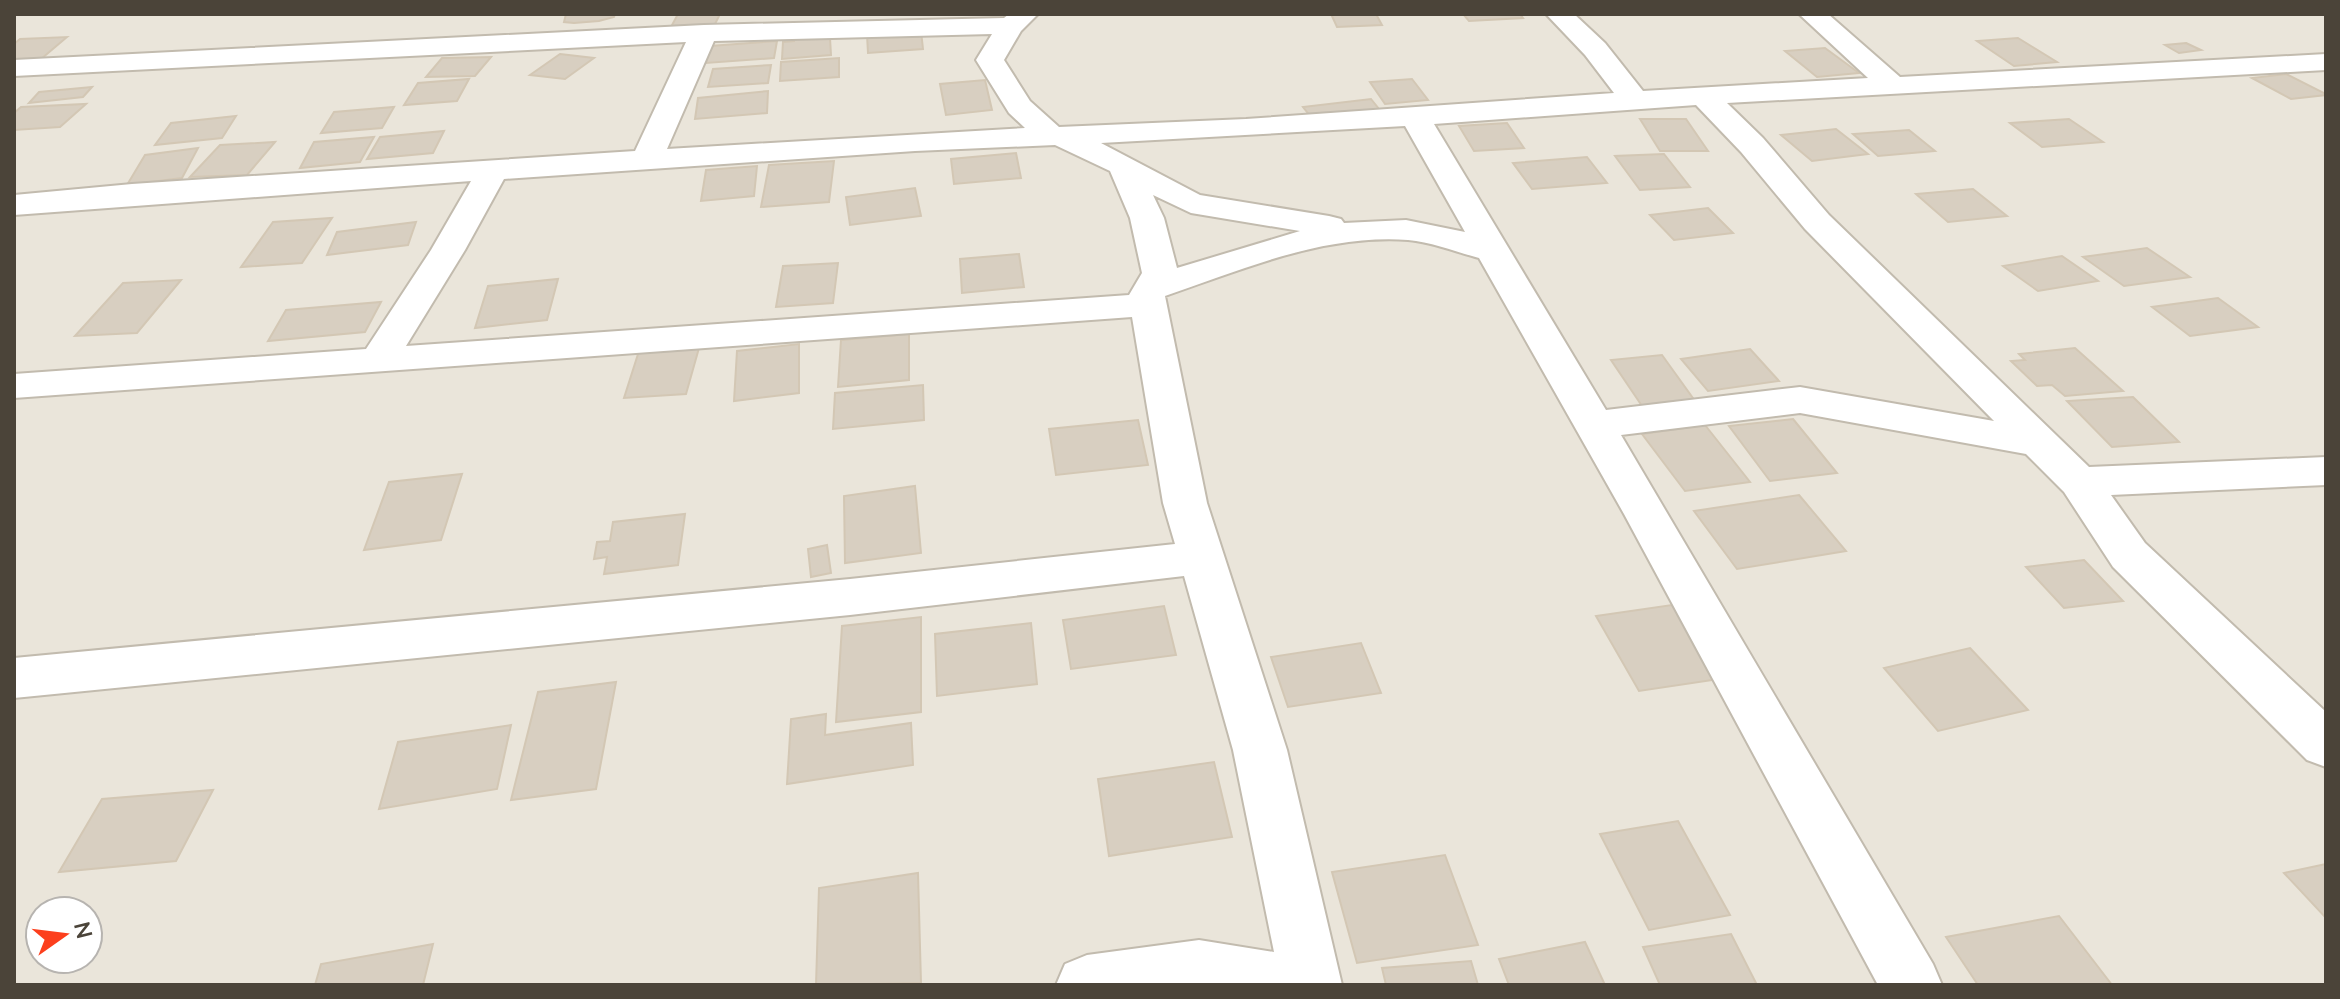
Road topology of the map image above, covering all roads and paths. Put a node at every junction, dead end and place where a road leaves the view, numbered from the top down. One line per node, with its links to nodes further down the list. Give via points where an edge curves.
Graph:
1 (1559, 14): 9 (street, via 1595,49)
2 (1812, 14): 7 (street)
3 (1018, 20): 4 (street); 11 (street, via 990,60 1019,107)
4 (704, 33): 6 (street); 12 (street)
5 (2326, 62): 7 (street)
6 (14, 68)
7 (1894, 86): 8 (street)
8 (1703, 96): 9 (street); 22 (street, via 1817,222)
9 (1635, 101): 10 (street)
10 (1414, 116): 11 (street); 17 (street)
11 (1053, 135): 12 (street); 13 (street)
12 (646, 162): 14 (street)
13 (1123, 165): 16 (street, via 1191,203); 18 (street, via 1147,218 1160,273)
14 (492, 172): 15 (street); 19 (street)
15 (14, 205)
16 (1358, 231): 17 (street, via 1409,230); 18 (street, via 1295,240)
17 (1490, 250): 21 (street)
18 (1150, 297): 19 (street); 25 (street, via 1185,503)
19 (378, 360): 20 (street)
20 (18, 391)
21 (1593, 425): 22 (street, via 1800,400); 31 (street)
22 (2039, 443): 24 (street)
23 (2326, 471): 24 (street)
24 (2079, 482): 27 (street, via 2129,555)
25 (1201, 558): 26 (street, via 819,601); 30 (street, via 1260,750)
26 (14, 678)
27 (2326, 745)
28 (1087, 985): 29 (street, via 1199,969)
29 (1294, 985)
30 (1311, 985)
31 (1911, 985)

